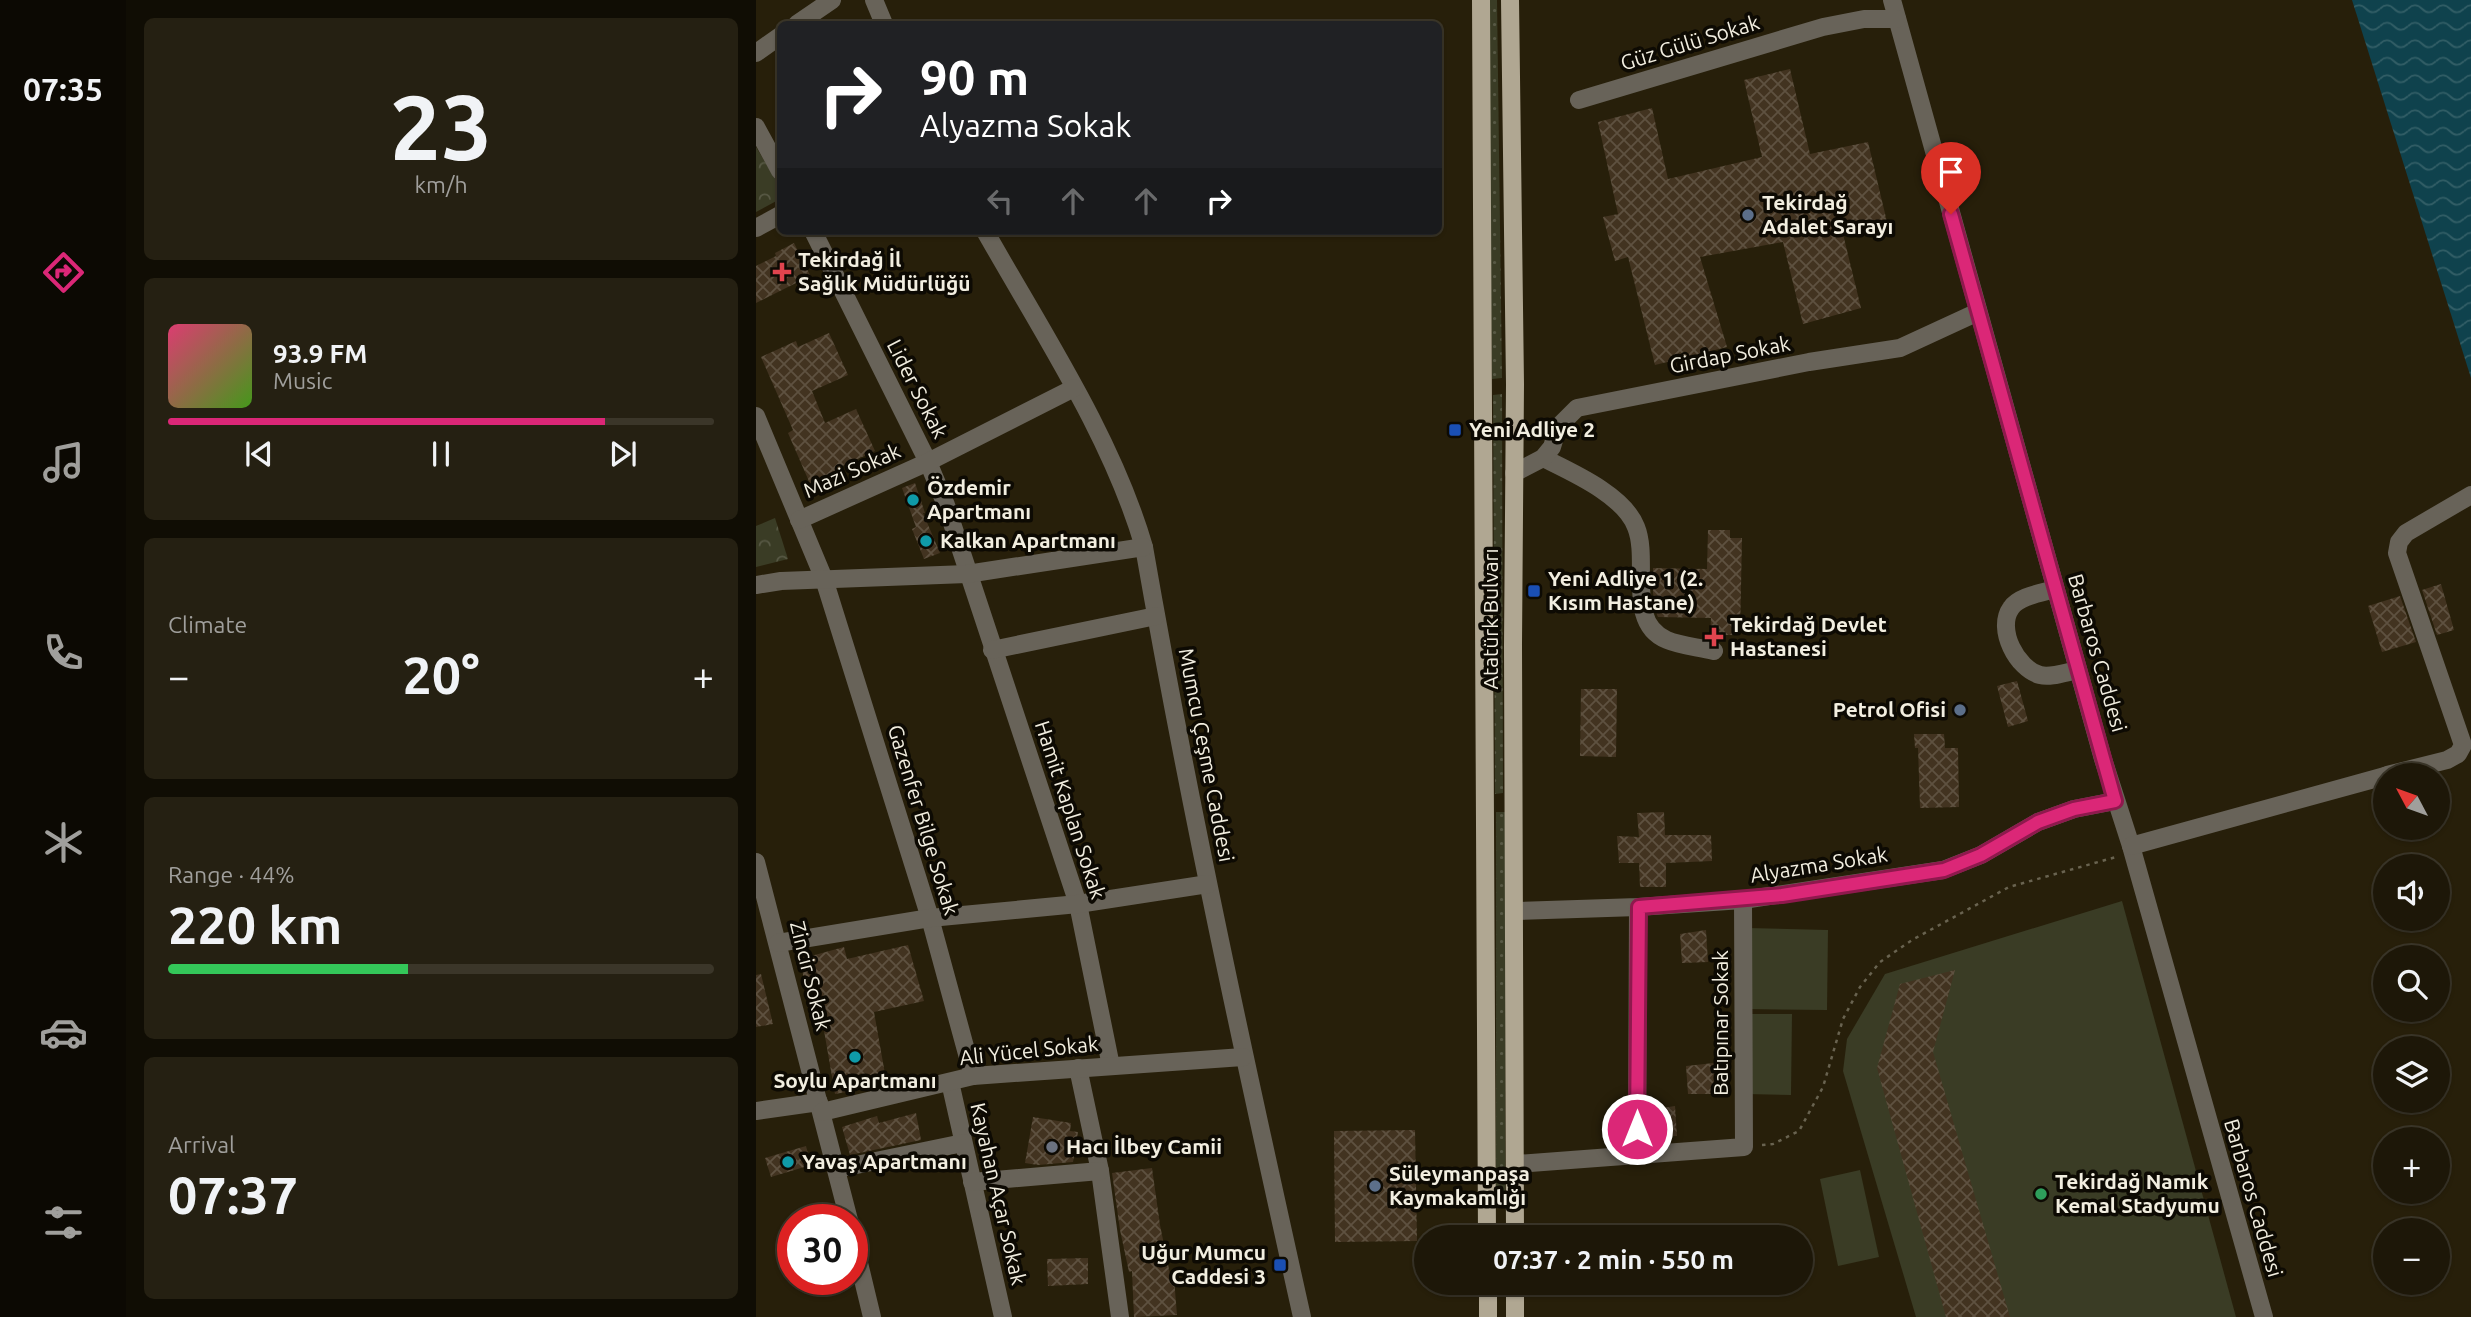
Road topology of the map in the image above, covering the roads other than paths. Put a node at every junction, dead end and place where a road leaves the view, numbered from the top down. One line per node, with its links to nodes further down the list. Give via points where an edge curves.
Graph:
1 (832, 0): 7 (street)
2 (874, 0): 8 (street)
3 (1480, 0): 61 (main road, Atatürk Bulvarı)
4 (1510, 0): 23 (main road, Atatürk Bulvarı)
5 (1892, 0): 6 (street, Barbaros Caddesi)
6 (1897, 19): 11 (street, Güz Gülü Sokak, via 1864,19 1823,27); 18 (street, Barbaros Caddesi)
7 (801, 21)
8 (883, 21)
9 (777, 38): 10 (street)
10 (756, 53)
11 (1578, 100)
12 (756, 127): 13 (street)
13 (777, 166)
14 (777, 217): 15 (street)
15 (756, 228)
16 (815, 235): 22 (street, Lider Sokak)
17 (987, 235): 19 (street, Mumcu Çeşme Caddesi)
18 (1978, 312): 21 (street, Girdap Sokak, via 1900,348 1577,408 1558,428); 30 (street, Barbaros Caddesi)
19 (1073, 388): 22 (street, Mazi Sokak); 26 (street, Mumcu Çeşme Caddesi, via 1118,474)
20 (756, 416): 25 (street, Gazenfer Bilge Sokak)
21 (1543, 457): 23 (street); 33 (street, via 1622,506 1636,527 1642,606 1650,628 1666,640)
22 (928, 462): 25 (street, Mazi Sokak); 27 (street, Lider Sokak)
23 (1514, 473): 44 (main road, Atatürk Bulvarı)
24 (2471, 495): 35 (street, via 2406,533 2397,553 2463,745 2458,754)
25 (799, 520): 28 (street, Gazenfer Bilge Sokak)
26 (1144, 547): 27 (street); 31 (street, Mumcu Çeşme Caddesi)
27 (967, 574): 28 (street); 32 (street, Hamit Kaplan Sokak)
28 (824, 579): 29 (street); 45 (street, Gazenfer Bilge Sokak)
29 (756, 585)
30 (2055, 589): 34 (street, Barbaros Caddesi); 34 (street, via 2011,606 2006,632 2026,668 2040,675)
31 (1156, 616): 32 (street); 40 (street, Mumcu Çeşme Caddesi)
32 (992, 650): 42 (street, Hamit Kaplan Sokak)
33 (1714, 651)
34 (2078, 670): 37 (street, Barbaros Caddesi)
35 (2436, 763)
36 (2373, 779): 38 (street)
37 (2115, 801): 38 (street, Barbaros Caddesi); 41 (street, Alyazma Sokak, via 2038,822 1944,870)
38 (2131, 849): 72 (street, Barbaros Caddesi)
39 (756, 862): 46 (street, Zincir Sokak)
40 (1208, 884): 42 (street); 47 (street, Mumcu Çeşme Caddesi)
41 (1743, 900): 43 (street, Alyazma Sokak); 55 (street, Batıpınar Sokak, via 1745,1147)
42 (1078, 904): 45 (street); 48 (street, Hamit Kaplan Sokak)
43 (1639, 907): 44 (street, Alyazma Sokak); 55 (street)
44 (1515, 911): 56 (main road, Atatürk Bulvarı)
45 (930, 918): 46 (street); 50 (street, Gazenfer Bilge Sokak)
46 (778, 943): 52 (street, Zincir Sokak)
47 (1244, 1057): 48 (street, Ali Yücel Sokak); 69 (street, Mumcu Çeşme Caddesi)
48 (1111, 1066): 49 (street, Ali Yücel Sokak)
49 (1078, 1068): 50 (street, Ali Yücel Sokak); 58 (street)
50 (973, 1076): 51 (street, Ali Yücel Sokak)
51 (950, 1082): 52 (street, Ali Yücel Sokak); 54 (street, Kayahan Açar Sokak)
52 (820, 1107): 53 (street, Ali Yücel Sokak); 57 (street, Zincir Sokak)
53 (756, 1111)
54 (963, 1143): 57 (street); 59 (street, Kayahan Açar Sokak)
55 (1637, 1156): 56 (street)
56 (1516, 1164): 62 (main road, Atatürk Bulvarı)
57 (837, 1169): 60 (street, Zincir Sokak)
58 (1100, 1171): 59 (street); 68 (street)
59 (972, 1182): 67 (street, Kayahan Açar Sokak)
60 (845, 1204)
61 (1487, 1225)
62 (1515, 1225)
63 (867, 1295): 66 (street)
64 (1488, 1295): 70 (main road)
65 (1515, 1295): 71 (main road)
66 (872, 1317)
67 (1003, 1317)
68 (1120, 1317)
69 (1303, 1317)
70 (1488, 1317)
71 (1515, 1317)
72 (2264, 1317)

